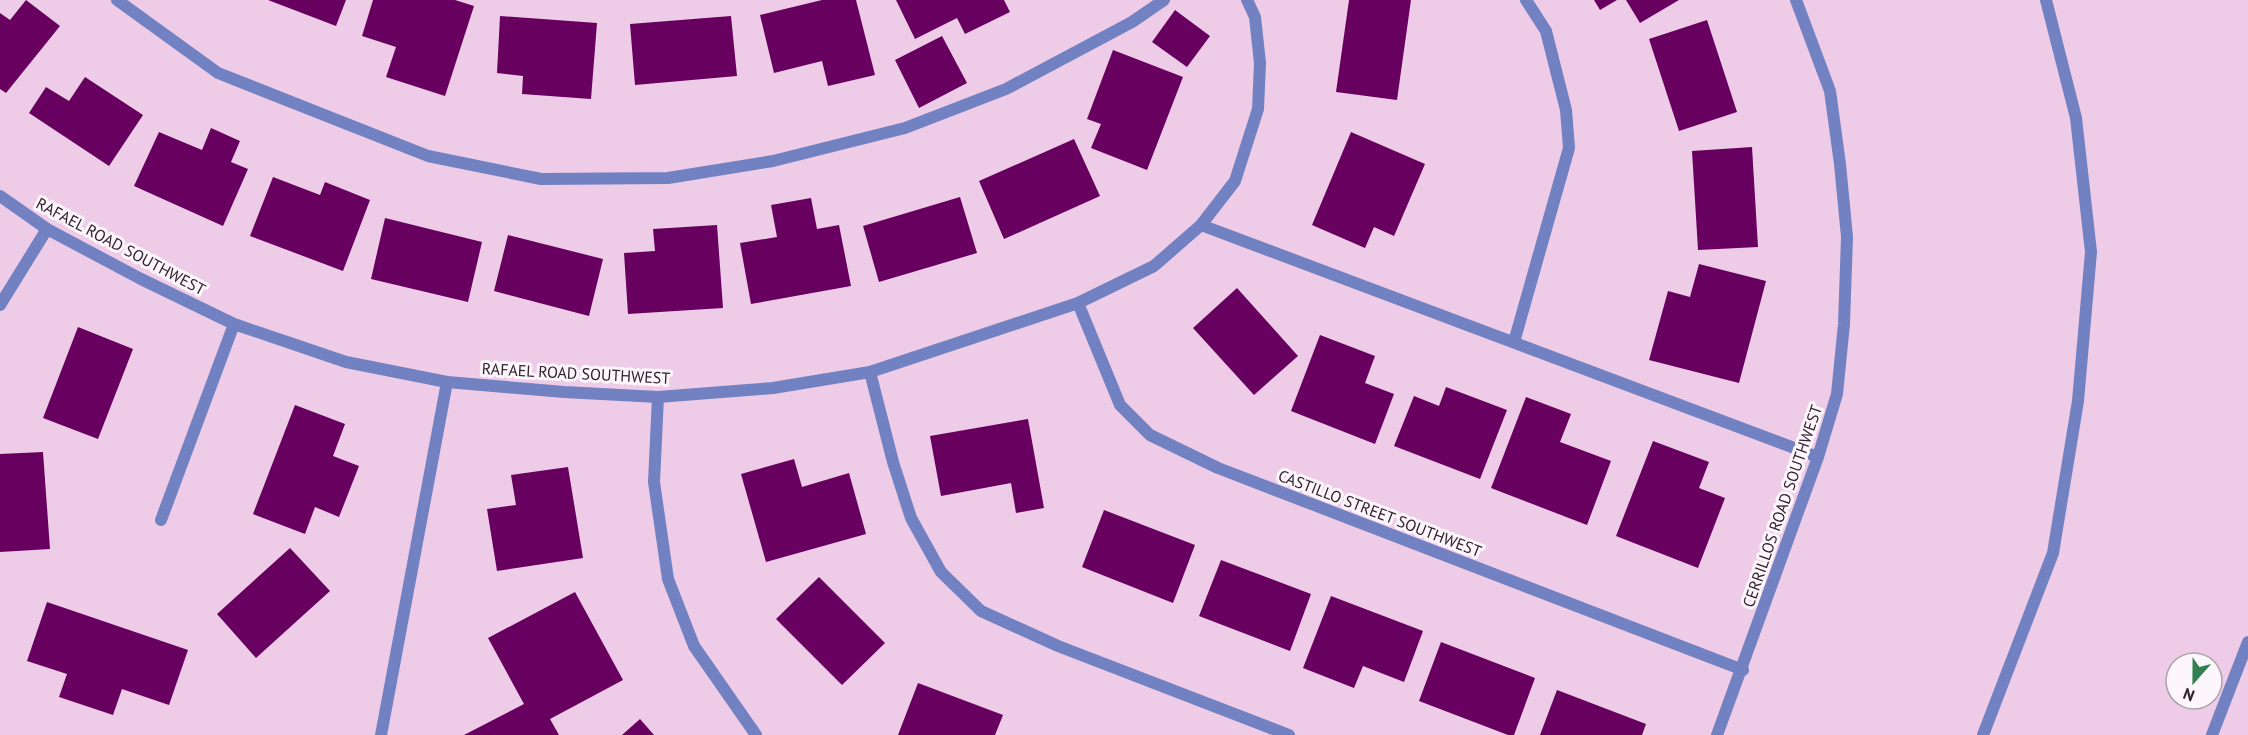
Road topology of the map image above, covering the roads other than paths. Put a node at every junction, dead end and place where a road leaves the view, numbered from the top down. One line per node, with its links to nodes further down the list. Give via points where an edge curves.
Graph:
1 (117, 0): 2 (street, via 218,73 428,156 541,179 668,178 773,160 905,128 1006,89 1132,22)
2 (1164, 0)
3 (1247, 0): 8 (street, RAFAEL ROAD SOUTHWEST, via 1255,17 1260,63 1258,109 1235,181)
4 (1526, 0): 13 (street, via 1546,31 1566,110 1569,148)
5 (1796, 0): 17 (street, CERRILLOS ROAD SOUTHWEST, via 1830,91 1847,237 1837,394)
6 (2046, 0): 25 (street, via 2076,118 2091,252 2078,400 2053,552)
7 (0, 196): 9 (street, RAFAEL ROAD SOUTHWEST)
8 (1201, 225): 10 (street, RAFAEL ROAD SOUTHWEST, via 1154,266); 13 (street)
9 (47, 229): 11 (street); 12 (street, RAFAEL ROAD SOUTHWEST)
10 (1078, 303): 14 (street, RAFAEL ROAD SOUTHWEST); 20 (street, CASTILLO STREET SOUTHWEST, via 1120,405 1150,435 1218,468)
11 (0, 305)
12 (234, 324): 15 (street, RAFAEL ROAD SOUTHWEST, via 346,362); 18 (street)
13 (1514, 342): 17 (street)
14 (870, 372): 16 (street, RAFAEL ROAD SOUTHWEST, via 773,388); 23 (street, via 911,518 941,572 981,610 1058,646)
15 (447, 382): 16 (street, RAFAEL ROAD SOUTHWEST); 21 (street)
16 (658, 397): 22 (street, via 654,482 668,579 694,646)
17 (1818, 457): 20 (street, CERRILLOS ROAD SOUTHWEST)
18 (161, 520)
19 (2248, 642): 26 (street)
20 (1743, 670): 24 (street, CERRILLOS ROAD SOUTHWEST)
21 (381, 735)
22 (756, 735)
23 (1289, 735)
24 (1717, 735)
25 (1983, 735)
26 (2211, 735)

